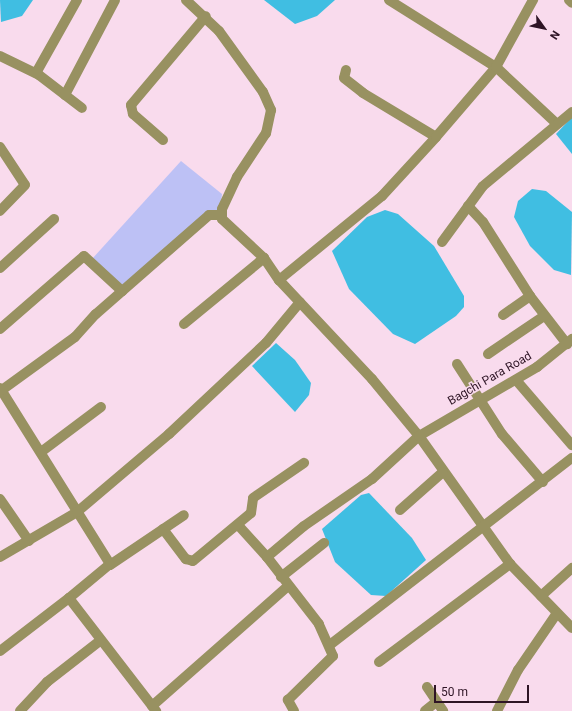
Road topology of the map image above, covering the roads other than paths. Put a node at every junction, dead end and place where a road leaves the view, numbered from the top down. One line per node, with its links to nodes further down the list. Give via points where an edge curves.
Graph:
1 (77, 0): 12 (street)
2 (115, 0): 13 (street)
3 (186, 0): 8 (street)
4 (389, 0): 10 (street)
5 (532, 0): 10 (street)
6 (569, 0): 7 (street)
7 (572, 3)
8 (206, 16): 18 (street, via 131,105 133,114); 22 (street, via 234,50 271,110 266,133 237,177)
9 (0, 56): 12 (street)
10 (496, 67): 16 (street); 17 (street)
11 (346, 70): 17 (street, via 344,78 363,93)
12 (36, 73): 13 (street)
13 (66, 95): 14 (street)
14 (82, 108)
15 (572, 112): 16 (street)
16 (557, 124): 20 (street, via 483,186)
17 (436, 137): 27 (street, via 382,196)
18 (162, 140)
19 (0, 147): 21 (street, via 25,185)
20 (468, 206): 24 (street); 29 (street, via 483,222)
21 (0, 211)
22 (221, 214): 25 (street); 28 (street, via 209,215)
23 (54, 220): 26 (street)
24 (442, 242)
25 (264, 258): 27 (street); 33 (street)
26 (0, 268)
27 (279, 280): 30 (street)
28 (122, 291): 34 (street, via 84,256); 39 (street, via 75,337)
29 (530, 296): 31 (street); 32 (street)
30 (300, 302): 42 (street); 51 (street, via 266,343 220,387)
31 (503, 315)
32 (544, 316): 35 (street); 36 (street)
33 (184, 324)
34 (0, 329)
35 (569, 342): 38 (street, Bagchi Para Road)
36 (488, 354)
37 (457, 364): 40 (street)
38 (516, 380): 40 (street, Bagchi Para Road); 43 (street)
39 (2, 394): 44 (street)
40 (481, 399): 42 (street, Bagchi Para Road); 48 (street, via 502,434)
41 (101, 407): 44 (street)
42 (418, 436): 47 (street); 59 (street, Bagchi Para Road, via 372,479 304,526)
43 (572, 445)
44 (41, 452): 51 (street)
45 (572, 458): 48 (street)
46 (304, 463): 53 (street, via 253,498 252,511)
47 (443, 472): 50 (street); 54 (street)
48 (543, 482): 54 (street)
49 (0, 499): 56 (street)
50 (400, 510)
51 (77, 512): 56 (street); 61 (street)
52 (184, 516): 55 (street)
53 (238, 525): 55 (street, via 193,562 186,559); 59 (street)
54 (481, 526): 60 (street); 70 (street)
55 (163, 529): 61 (street)
56 (29, 541): 58 (street)
57 (324, 543): 63 (street)
58 (0, 557)
59 (267, 557): 63 (street)
60 (510, 564): 65 (street); 72 (street)
61 (110, 565): 66 (street)
62 (572, 568): 65 (street)
63 (282, 577): 64 (street)
64 (288, 586): 70 (street); 75 (street)
65 (541, 596): 67 (street)
66 (69, 598): 69 (street); 71 (street)
67 (557, 613): 68 (street); 80 (street, via 518,670)
68 (572, 628)
69 (101, 640): 75 (street); 76 (street, via 47,682)
70 (331, 644): 77 (street, via 332,660 288,700)
71 (0, 651)
72 (379, 662)
73 (427, 687): 74 (street)
74 (436, 702): 78 (street); 79 (street)
75 (154, 709)
76 (20, 711)
77 (294, 711)
78 (425, 711)
79 (443, 711)
80 (497, 711)

